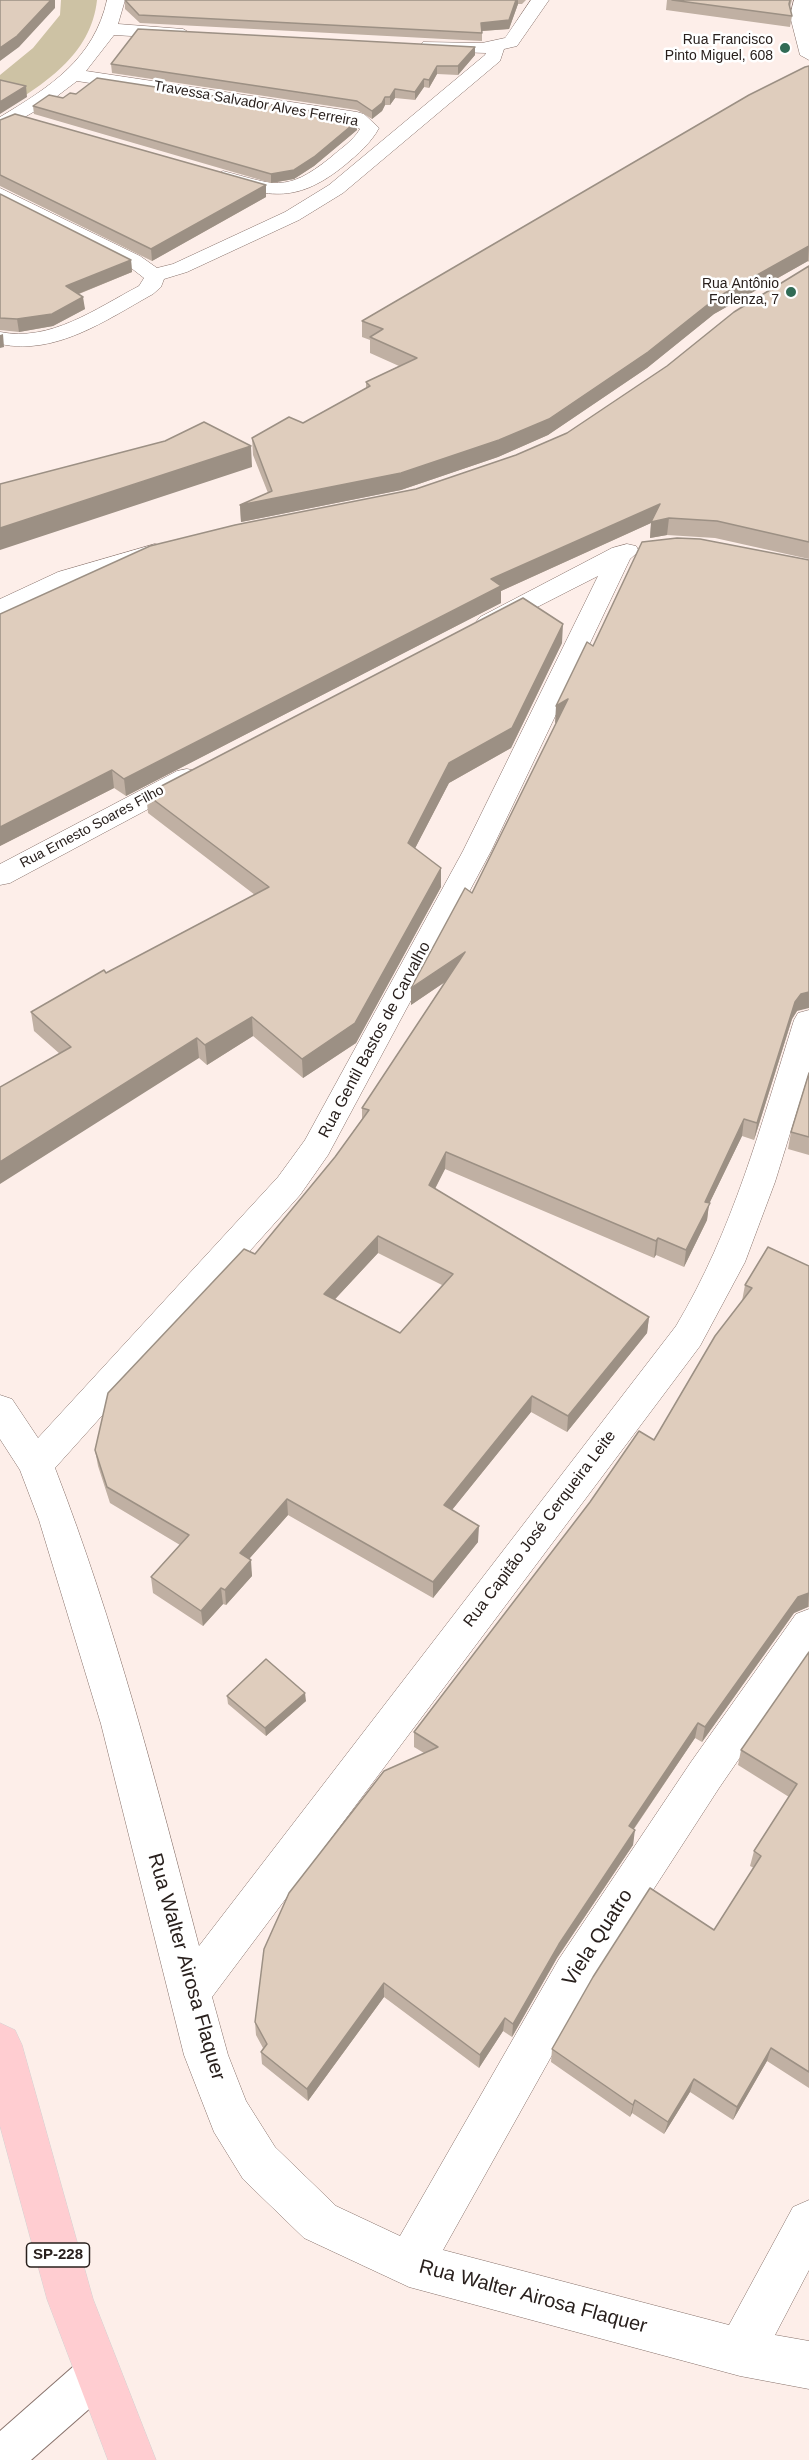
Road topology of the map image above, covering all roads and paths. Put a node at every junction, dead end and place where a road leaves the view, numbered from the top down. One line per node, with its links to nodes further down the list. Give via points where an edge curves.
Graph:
1 (116, 0): 4 (street)
2 (540, 0): 7 (street, via 511,42)
3 (804, 3): 8 (street, via 799,16)
4 (110, 30): 5 (street); 9 (street)
5 (205, 35)
6 (413, 45): 7 (street)
7 (495, 47): 15 (street, via 494,57 412,126 336,189)
8 (807, 65)
9 (75, 75): 10 (street); 13 (street, Travessa Salvador Alves Ferreira, via 340,115 368,125 368,134 319,177)
10 (7, 121): 11 (street)
11 (37, 124)
12 (206, 172): 13 (street)
13 (281, 192): 15 (street)
14 (0, 194): 16 (street, via 133,260)
15 (292, 216): 16 (street, via 180,268)
16 (154, 276): 17 (street, via 154,283 146,290 55,336)
17 (9, 340): 18 (street, via 11,356)
18 (1, 362)
19 (650, 545): 21 (street)
20 (177, 546): 22 (street, via 67,577)
21 (621, 553): 23 (street); 28 (street, Rua Gentil Bastos de Carvalho, via 477,851 317,1147 289,1186)
22 (0, 608)
23 (465, 634)
24 (213, 764): 25 (street, Rua Ernesto Soares Filho)
25 (0, 876)
26 (809, 1020): 30 (street, Rua Capitão José Cerqueira Leite, via 745,1219 713,1296 688,1336)
27 (0, 1409): 28 (street, Rua Walter Airosa Flaquer)
28 (36, 1465): 30 (street, Rua Walter Airosa Flaquer, via 122,1724)
29 (809, 1626): 33 (street, Viela Quatro, via 574,1974)
30 (189, 1993): 33 (street, Rua Walter Airosa Flaquer, via 206,2055 230,2116 259,2163 320,2222)
31 (0, 2045): 36 (main road, SP-228, via 69,2299)
32 (809, 2223): 34 (street)
33 (409, 2264): 34 (street, Rua Walter Airosa Flaquer)
34 (740, 2352): 35 (street, Rua Walter Airosa Flaquer)
35 (809, 2366)
36 (98, 2373): 37 (lane); 38 (main road, SP-228)
37 (0, 2459)
38 (132, 2460)

